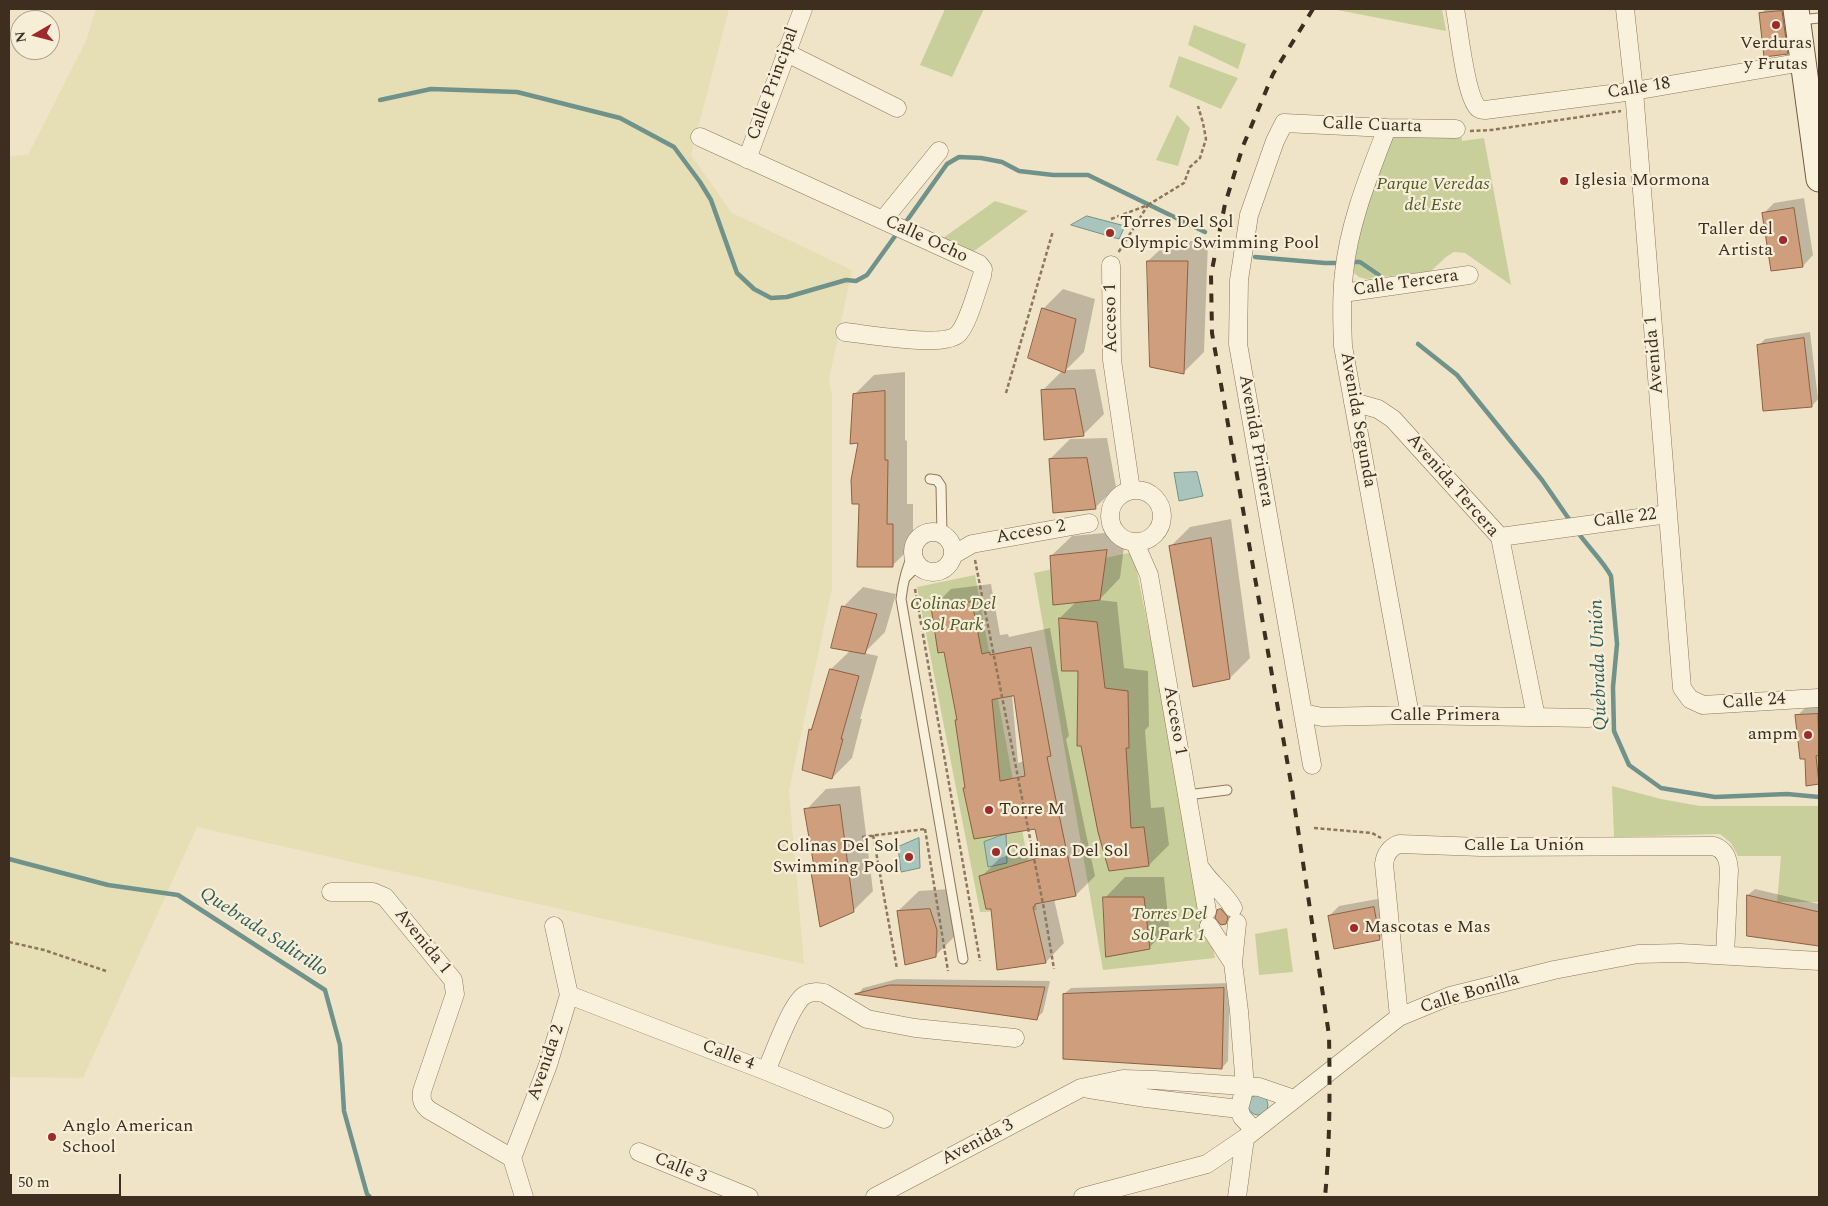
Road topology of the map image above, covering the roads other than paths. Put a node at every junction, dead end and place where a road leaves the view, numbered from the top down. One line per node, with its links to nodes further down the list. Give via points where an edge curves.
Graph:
1 (803, 9): 5 (street, Calle Principal)
2 (1455, 9): 7 (street, Calle 18, via 1466,73 1479,108 1486,110)
3 (1625, 9): 7 (street, Avenida 1)
4 (1804, 16): 6 (main road)
5 (785, 52): 8 (street); 15 (street, Calle Principal)
6 (1803, 62): 7 (street, Calle 18); 14 (main road)
7 (1634, 91): 26 (street, Avenida 1)
8 (897, 108)
9 (1287, 122): 10 (street, Calle Cuarta); 36 (street, Avenida Primera, via 1282,124 1275,141 1249,215 1239,280 1238,344)
10 (1387, 128): 11 (street, Calle Cuarta); 20 (street, Avenida Segunda, via 1351,235)
11 (1456, 129)
12 (700, 137): 15 (street, Calle Ocho)
13 (939, 151): 17 (street)
14 (1817, 151): 16 (main road)
15 (747, 159): 17 (street, Calle Ocho)
16 (1819, 179)
17 (895, 226): 21 (street, Calle Ocho, via 979,264 983,269 963,326 958,335 940,341)
18 (1111, 265): 24 (street, Acceso 1, via 1112,360)
19 (1469, 275): 20 (street, Calle Tercera)
20 (1343, 292): 22 (street, Avenida Segunda, via 1343,346)
21 (845, 332)
22 (1354, 402): 29 (street, Avenida Tercera, via 1378,409 1393,419); 37 (street, Avenida Segunda)
23 (930, 479): 31 (lane, via 937,480 941,486)
24 (1131, 490): 25 (street, via 1114,500); 30 (street, via 1147,492 1159,502 1161,526)
25 (1110, 510): 27 (street, Acceso 2); 28 (street)
26 (1668, 514): 29 (street, Calle 22); 35 (street, Avenida 1, via 1682,688)
27 (1089, 523): 28 (street, Acceso 2); 31 (street, Acceso 2)
28 (1113, 529): 30 (street, via 1126,541)
29 (1500, 536): 38 (street, Avenida Tercera)
30 (1143, 540): 42 (street, Acceso 1)
31 (949, 548): 32 (street, via 950,562 945,568 938,572); 32 (street, Acceso 2, via 934,532 919,538 915,545)
32 (919, 569): 33 (lane); 33 (lane, via 907,567)
33 (902, 583): 47 (lane, via 901,599)
34 (1819, 698): 35 (street, Calle 24, via 1702,705)
35 (1690, 699)
36 (1303, 713): 37 (street, Calle Primera, via 1322,717); 40 (street, Avenida Primera)
37 (1410, 715): 38 (street, Calle Primera)
38 (1536, 717): 39 (street, Calle Primera)
39 (1588, 718)
40 (1312, 765)
41 (1227, 790): 42 (lane)
42 (1187, 795): 43 (street, Acceso 1)
43 (1200, 867): 49 (street, Acceso 1, via 1208,918); 49 (street, Acceso 1, via 1230,901 1235,915)
44 (331, 892): 61 (street, Avenida 1, via 373,892 386,897 453,980 456,994 421,1098 429,1110)
45 (554, 926): 50 (street)
46 (1726, 955): 48 (street, Calle Bonilla); 51 (street, Calle Bonilla, via 1638,954 1597,960 1450,996); 51 (street, Calle La Unión, via 1730,870 1724,852 1714,846 1481,847 1405,843 1396,845 1384,858)
47 (963, 959)
48 (1819, 961)
49 (1233, 964): 54 (street, Acceso 1)
50 (570, 995): 53 (street, Calle 4); 61 (street, Avenida 2, via 548,1065)
51 (1400, 1017): 56 (street, Calle Bonilla)
52 (1015, 1038): 53 (street, via 915,1028 866,1019 824,993 808,993 795,1004)
53 (766, 1071): 58 (street, Calle 4)
54 (1245, 1087): 55 (street, Avenida 3, via 1123,1079); 56 (street, Avenida 3, via 1259,1087); 57 (street)
55 (1081, 1088): 57 (street); 64 (street, Avenida 3)
56 (1294, 1099): 59 (street, Calle Bonilla)
57 (1239, 1109): 59 (street)
58 (884, 1119)
59 (1249, 1134): 65 (street, Calle Bonilla, via 1207,1164); 66 (street)
60 (639, 1152): 63 (street, Calle 3)
61 (512, 1158): 62 (street)
62 (524, 1197)
63 (750, 1197)
64 (875, 1197)
65 (1083, 1197)
66 (1238, 1197)

